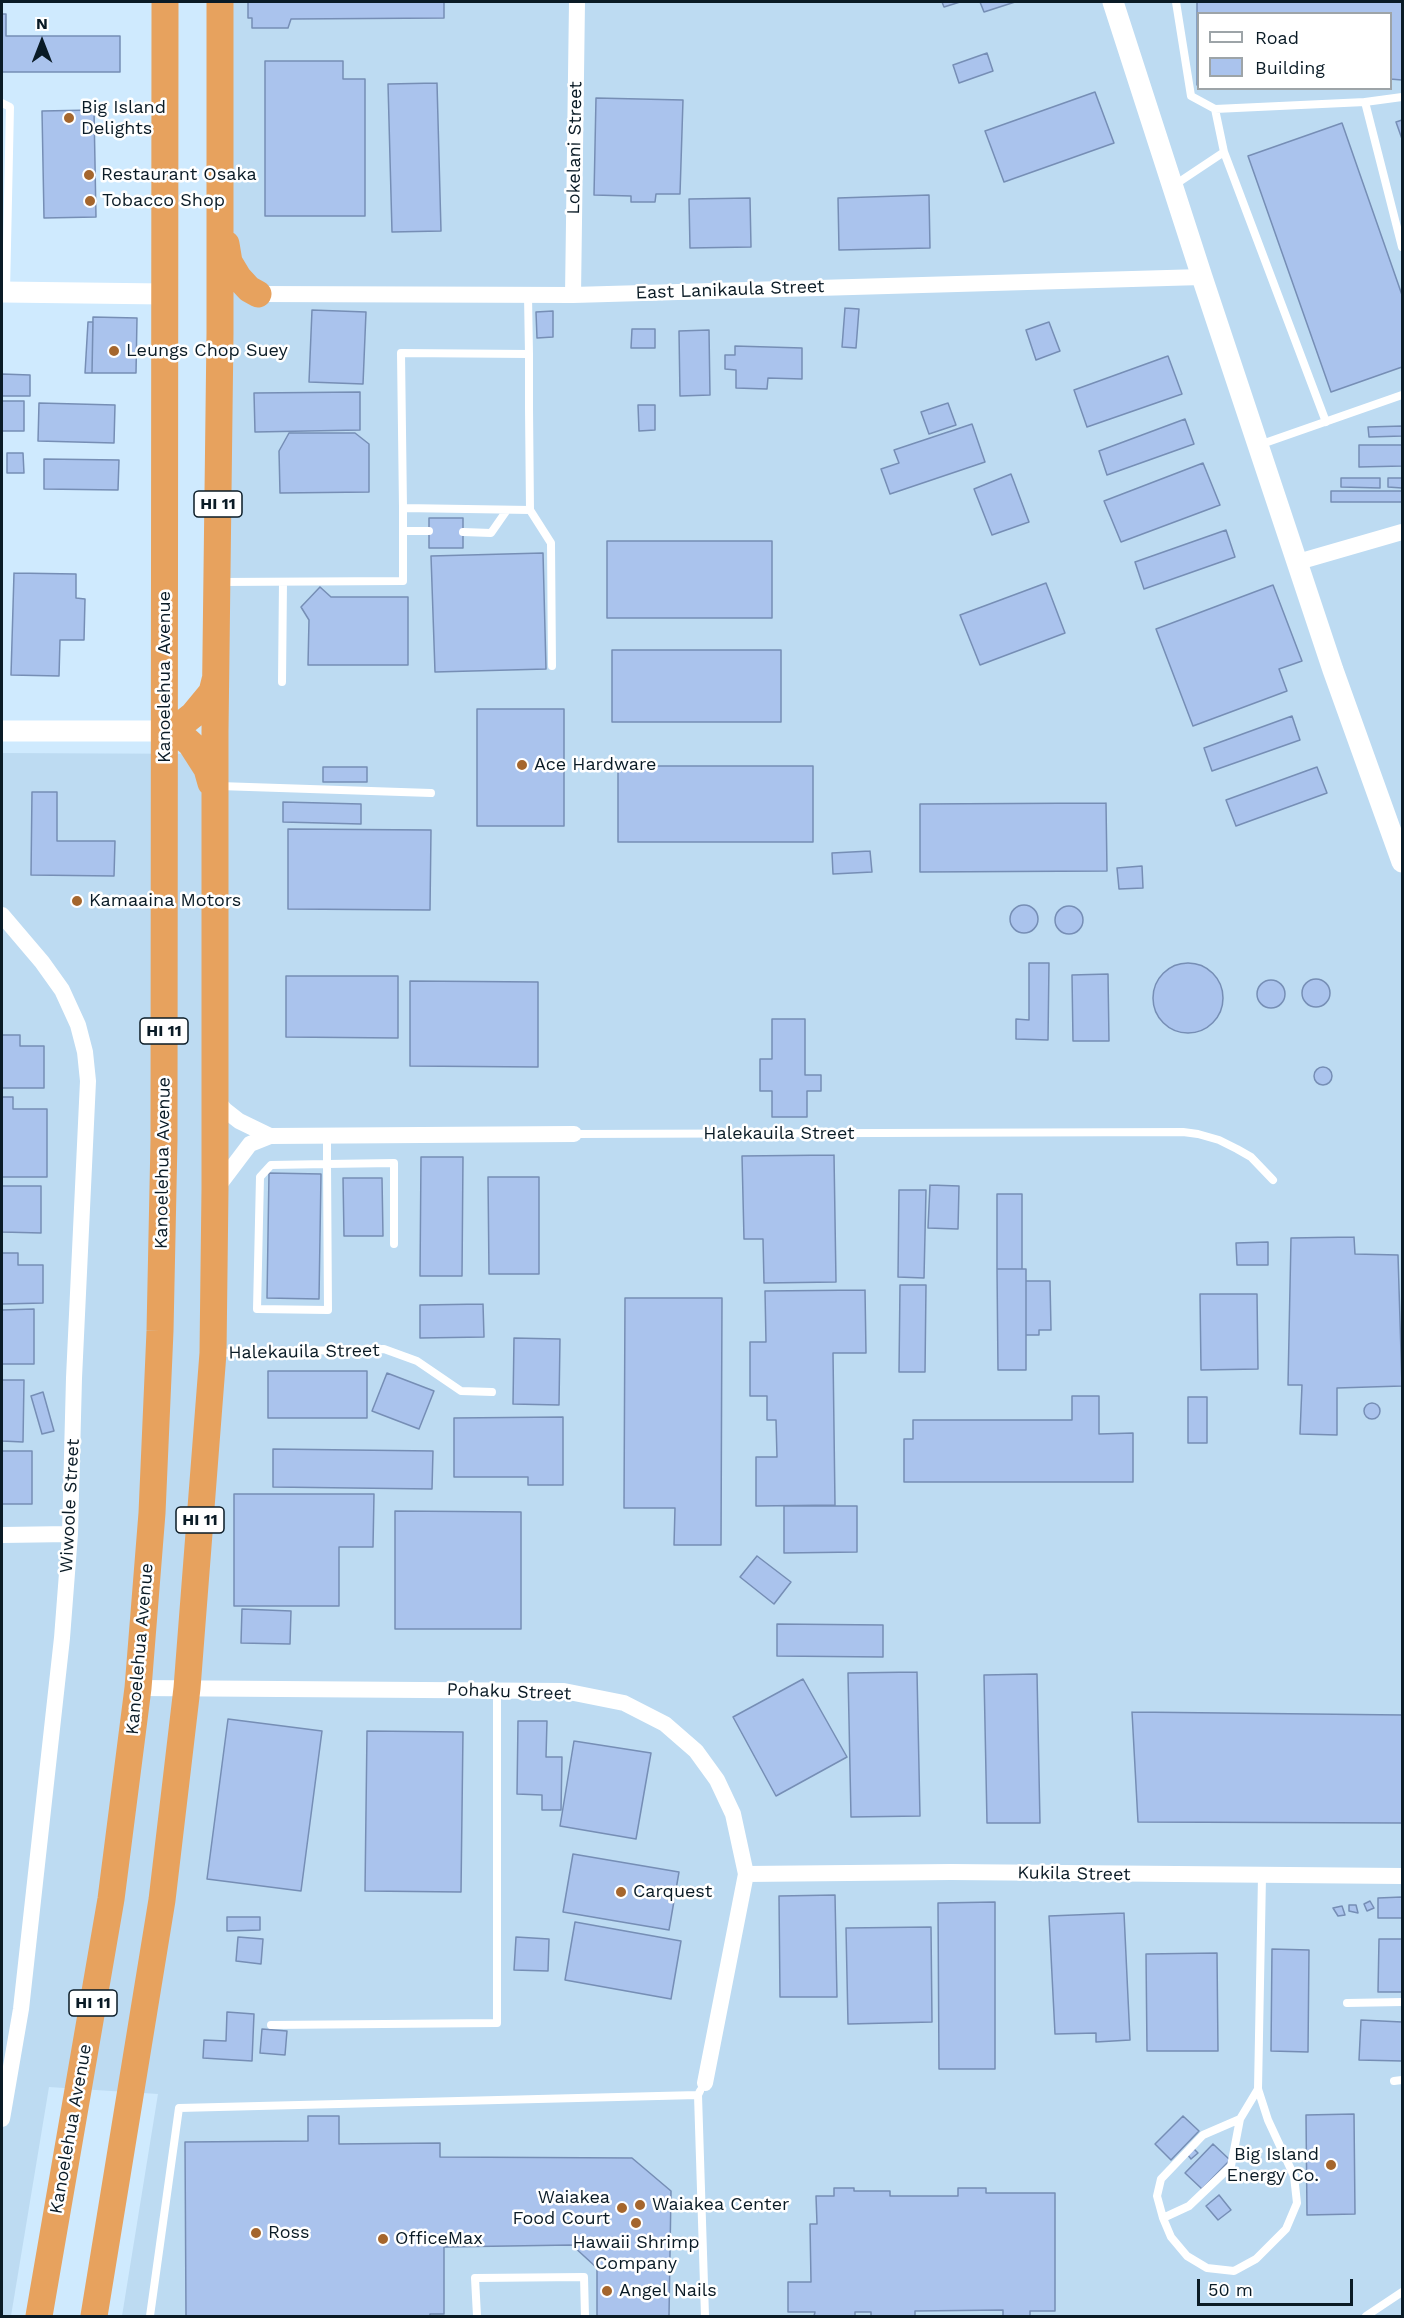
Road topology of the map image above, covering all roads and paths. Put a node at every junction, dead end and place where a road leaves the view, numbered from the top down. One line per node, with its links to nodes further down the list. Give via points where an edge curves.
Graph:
1 (165, 2): 17 (highway, Kanoelehua Avenue / HI 11)
2 (220, 2): 12 (highway, HI 11)
3 (577, 2): 20 (street, Lokelani Street)
4 (1113, 2): 11 (street)
5 (1176, 2): 9 (lane, via 1191,96)
6 (1402, 97): 7 (lane)
7 (1365, 102): 9 (lane); 14 (lane)
8 (2, 103): 13 (lane, via 10,107)
9 (1215, 109): 10 (lane)
10 (1224, 152): 11 (lane); 24 (lane)
11 (1172, 186): 15 (street)
12 (220, 223): 18 (highway, via 229,262 238,277); 21 (highway, HI 11)
13 (5, 224): 16 (lane)
14 (1402, 247)
15 (1202, 277): 20 (street, East Lanikaula Street); 25 (street)
16 (4, 292): 17 (street)
17 (165, 294): 39 (highway, Kanoelehua Avenue / HI 11)
18 (258, 294): 19 (street, East Lanikaula Street); 21 (highway, via 244,303)
19 (528, 295): 20 (street, East Lanikaula Street); 22 (lane)
20 (573, 295)
21 (220, 333): 34 (highway, HI 11)
22 (529, 354): 26 (lane, via 401,353); 28 (lane)
23 (1402, 395): 24 (lane)
24 (1326, 422): 25 (lane)
25 (1258, 445): 33 (street)
26 (403, 508): 27 (lane); 29 (lane)
27 (507, 510): 28 (lane); 31 (lane, via 491,532)
28 (530, 510): 36 (lane, via 551,543)
29 (403, 531): 30 (lane); 35 (lane, via 403,581)
30 (429, 531)
31 (463, 532)
32 (1402, 532): 33 (street)
33 (1298, 562): 43 (street)
34 (217, 582): 35 (lane); 37 (highway, HI 11)
35 (283, 582): 38 (lane)
36 (552, 666)
37 (216, 676): 39 (highway, via 204,703 183,723); 41 (highway, HI 11)
38 (282, 682)
39 (166, 730): 40 (street); 41 (highway, via 182,736 199,754); 57 (highway, Kanoelehua Avenue / HI 11, via 160,1331 152,1514)
40 (2, 731)
41 (215, 790): 42 (lane); 45 (highway, HI 11)
42 (431, 793)
43 (1402, 862)
44 (2, 915): 55 (street, Wiwoole Street, via 62,990 78,1025 87,1071)
45 (214, 1098): 48 (street, Halekauila Street, via 238,1121); 51 (highway, HI 11)
46 (574, 1134): 47 (street, Halekauila Street); 50 (lane, Halekauila Street, via 1183,1132 1219,1140 1237,1149 1251,1157)
47 (327, 1135): 48 (street, Halekauila Street); 49 (lane)
48 (270, 1136): 51 (street, Halekauila Street, via 250,1144)
49 (327, 1164): 49 (lane, via 328,1310 257,1309 260,1177 271,1165); 52 (lane, via 394,1163)
50 (1273, 1180)
51 (215, 1189): 53 (highway, HI 11)
52 (394, 1244)
53 (213, 1353): 54 (lane, Halekauila Street, via 384,1349 417,1361 461,1391); 58 (highway, HI 11)
54 (492, 1392)
55 (70, 1534): 56 (street); 66 (street, Wiwoole Street, via 21,2009)
56 (2, 1535)
57 (138, 1688): 58 (street, Pohaku Street); 73 (highway, Kanoelehua Avenue / HI 11, via 111,1899)
58 (187, 1688): 59 (street, Pohaku Street); 74 (highway, HI 11, via 162,1900)
59 (497, 1690): 60 (street, Pohaku Street, via 564,1691 624,1703 665,1724 696,1751 717,1780 733,1814); 65 (lane, via 497,2023)
60 (746, 1874): 61 (street, Kukila Street); 67 (street, Pohaku Street)
61 (1262, 1876): 62 (street, Kukila Street); 68 (lane)
62 (1402, 1876)
63 (1402, 2002): 64 (lane)
64 (1347, 2003)
65 (271, 2025)
66 (7, 2055): 69 (street, Wiwoole Street)
67 (702, 2089): 75 (lane, via 179,2108); 78 (lane)
68 (1258, 2089): 70 (lane); 71 (lane, via 1294,2176 1298,2203 1286,2229 1256,2259 1234,2271 1207,2268 1187,2256)
69 (2, 2119)
70 (1240, 2119): 71 (lane, via 1231,2166 1189,2206); 71 (lane, via 1203,2135 1161,2179 1157,2196)
71 (1163, 2218)
72 (1402, 2292): 79 (lane)
73 (39, 2316)
74 (94, 2316)
75 (150, 2316)
76 (477, 2316): 77 (lane, via 475,2278 584,2277)
77 (585, 2316)
78 (705, 2316)
79 (1366, 2316)

